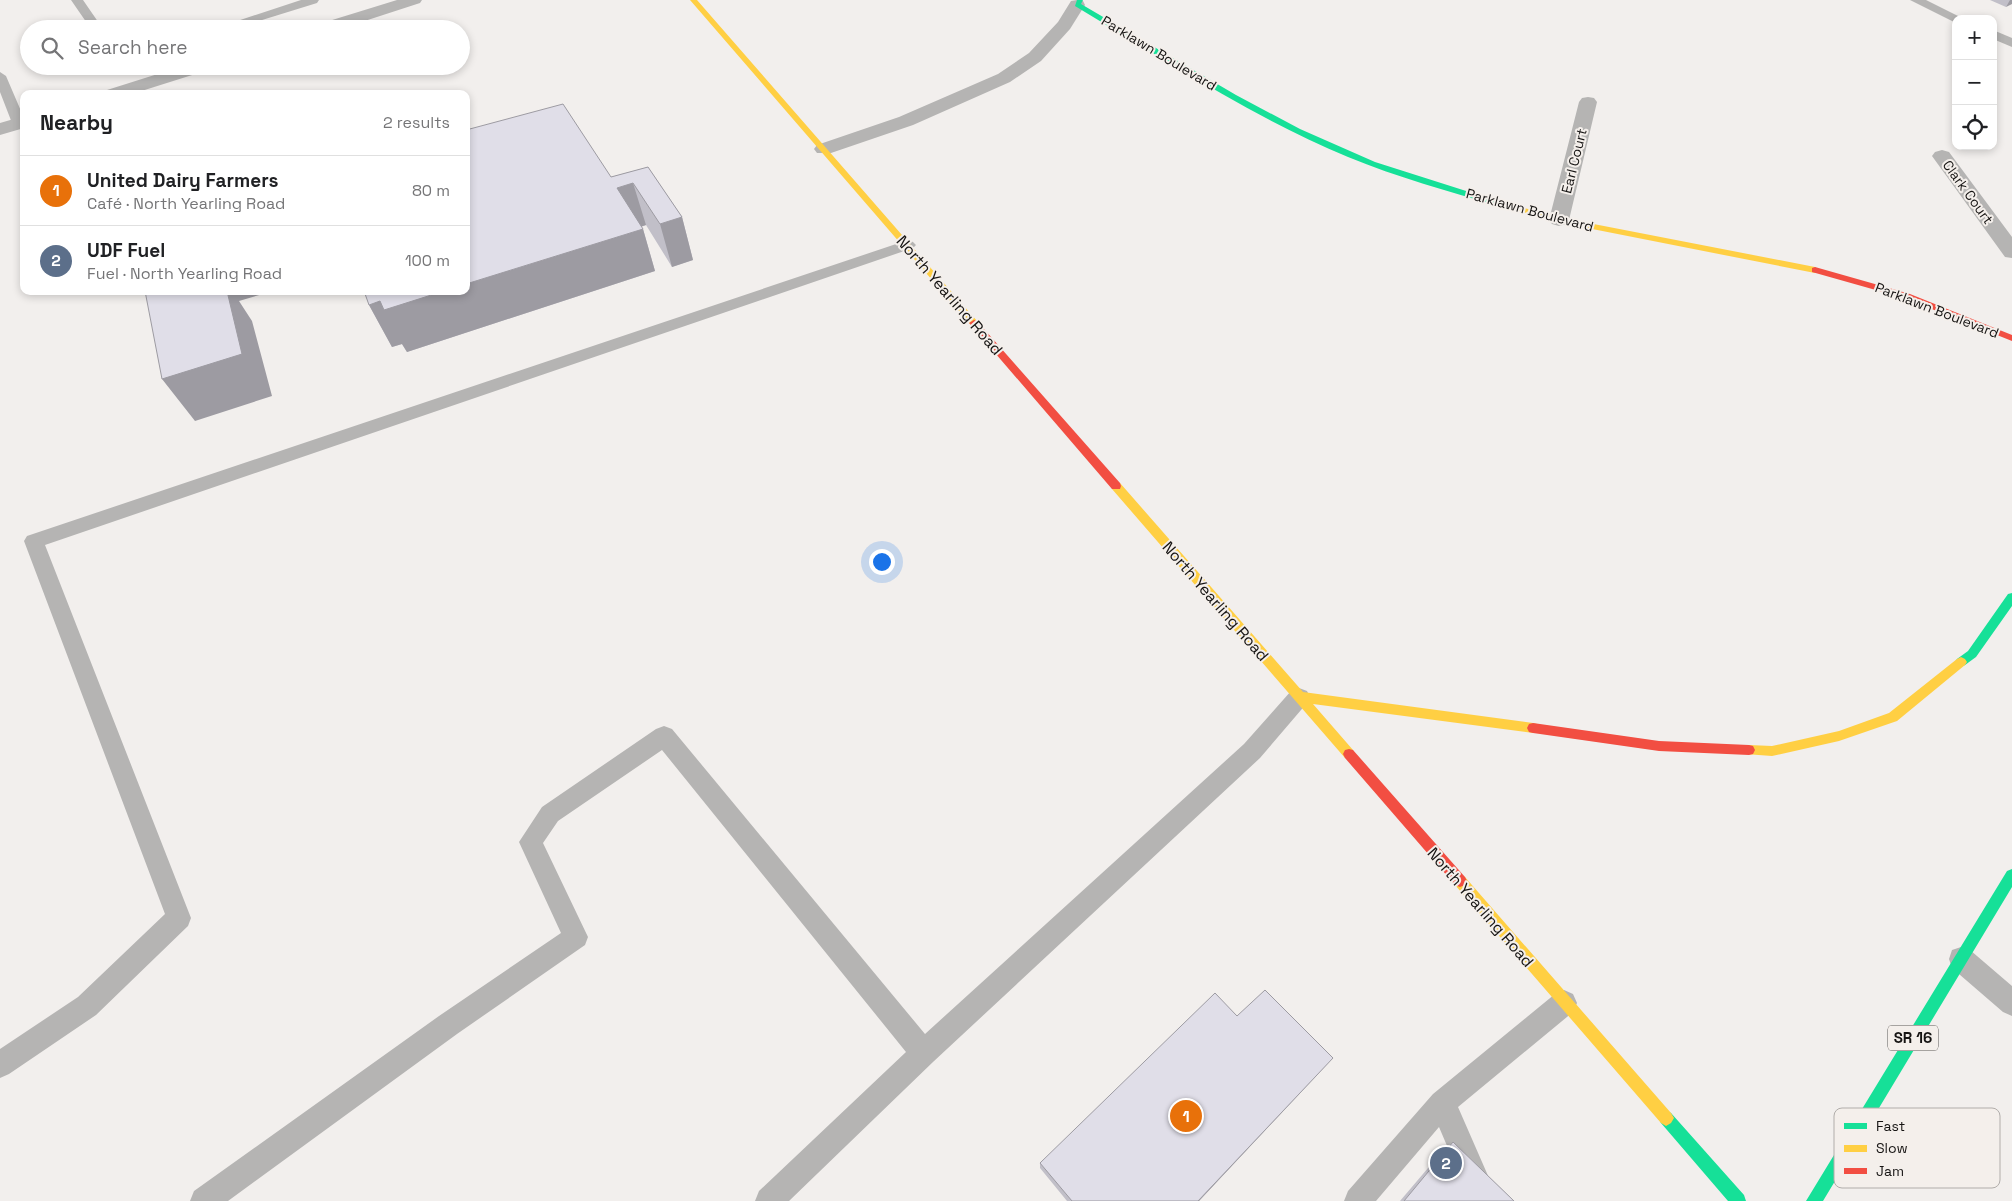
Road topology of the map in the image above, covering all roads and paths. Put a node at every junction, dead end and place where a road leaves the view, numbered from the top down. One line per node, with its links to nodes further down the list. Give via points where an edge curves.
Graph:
1 (77, 0): 8 (lane)
2 (313, 0): 9 (lane)
3 (414, 0): 10 (street)
4 (694, 0): 20 (main road, North Yearling Road)
5 (1916, 0): 7 (lane)
6 (1079, 2): 20 (street, Parklawn Boulevard, via 1036,57 1004,78 906,121); 22 (main road, Parklawn Boulevard, via 1240,102 1311,138 1474,197)
7 (1952, 16)
8 (91, 20)
9 (248, 20)
10 (351, 20)
11 (1997, 36): 12 (lane)
12 (2012, 43)
13 (173, 75): 15 (street)
14 (0, 76): 17 (lane)
15 (126, 90)
16 (1588, 102): 22 (street, Earl Court)
17 (20, 120)
18 (20, 122): 19 (street)
19 (0, 129)
20 (824, 149): 23 (main road, North Yearling Road)
21 (1942, 156): 24 (street, Clark Court)
22 (1559, 220): 25 (main road, Parklawn Boulevard, via 1873,285 1940,307)
23 (908, 245): 27 (main road, North Yearling Road); 33 (lane, via 34,541 179,918 87,1006)
24 (2012, 252)
25 (2012, 338)
26 (2012, 597): 27 (main road, via 1972,654 1893,718 1839,736 1772,751 1659,746)
27 (1300, 697): 30 (main road, North Yearling Road); 32 (lane, via 1252,751)
28 (2012, 875): 29 (main road, SR 16)
29 (1962, 959): 31 (lane); 35 (main road, SR 16)
30 (1564, 1003): 34 (lane); 41 (main road, North Yearling Road)
31 (2012, 1003)
32 (924, 1053): 39 (lane, via 664,736 550,814 531,842 576,937); 40 (lane)
33 (0, 1065)
34 (1442, 1103): 37 (lane); 38 (lane)
35 (1871, 1108)
36 (1834, 1168): 42 (main road, SR 16)
37 (1475, 1178)
38 (1367, 1198)
39 (204, 1201)
40 (768, 1201)
41 (1738, 1201)
42 (1814, 1201)

